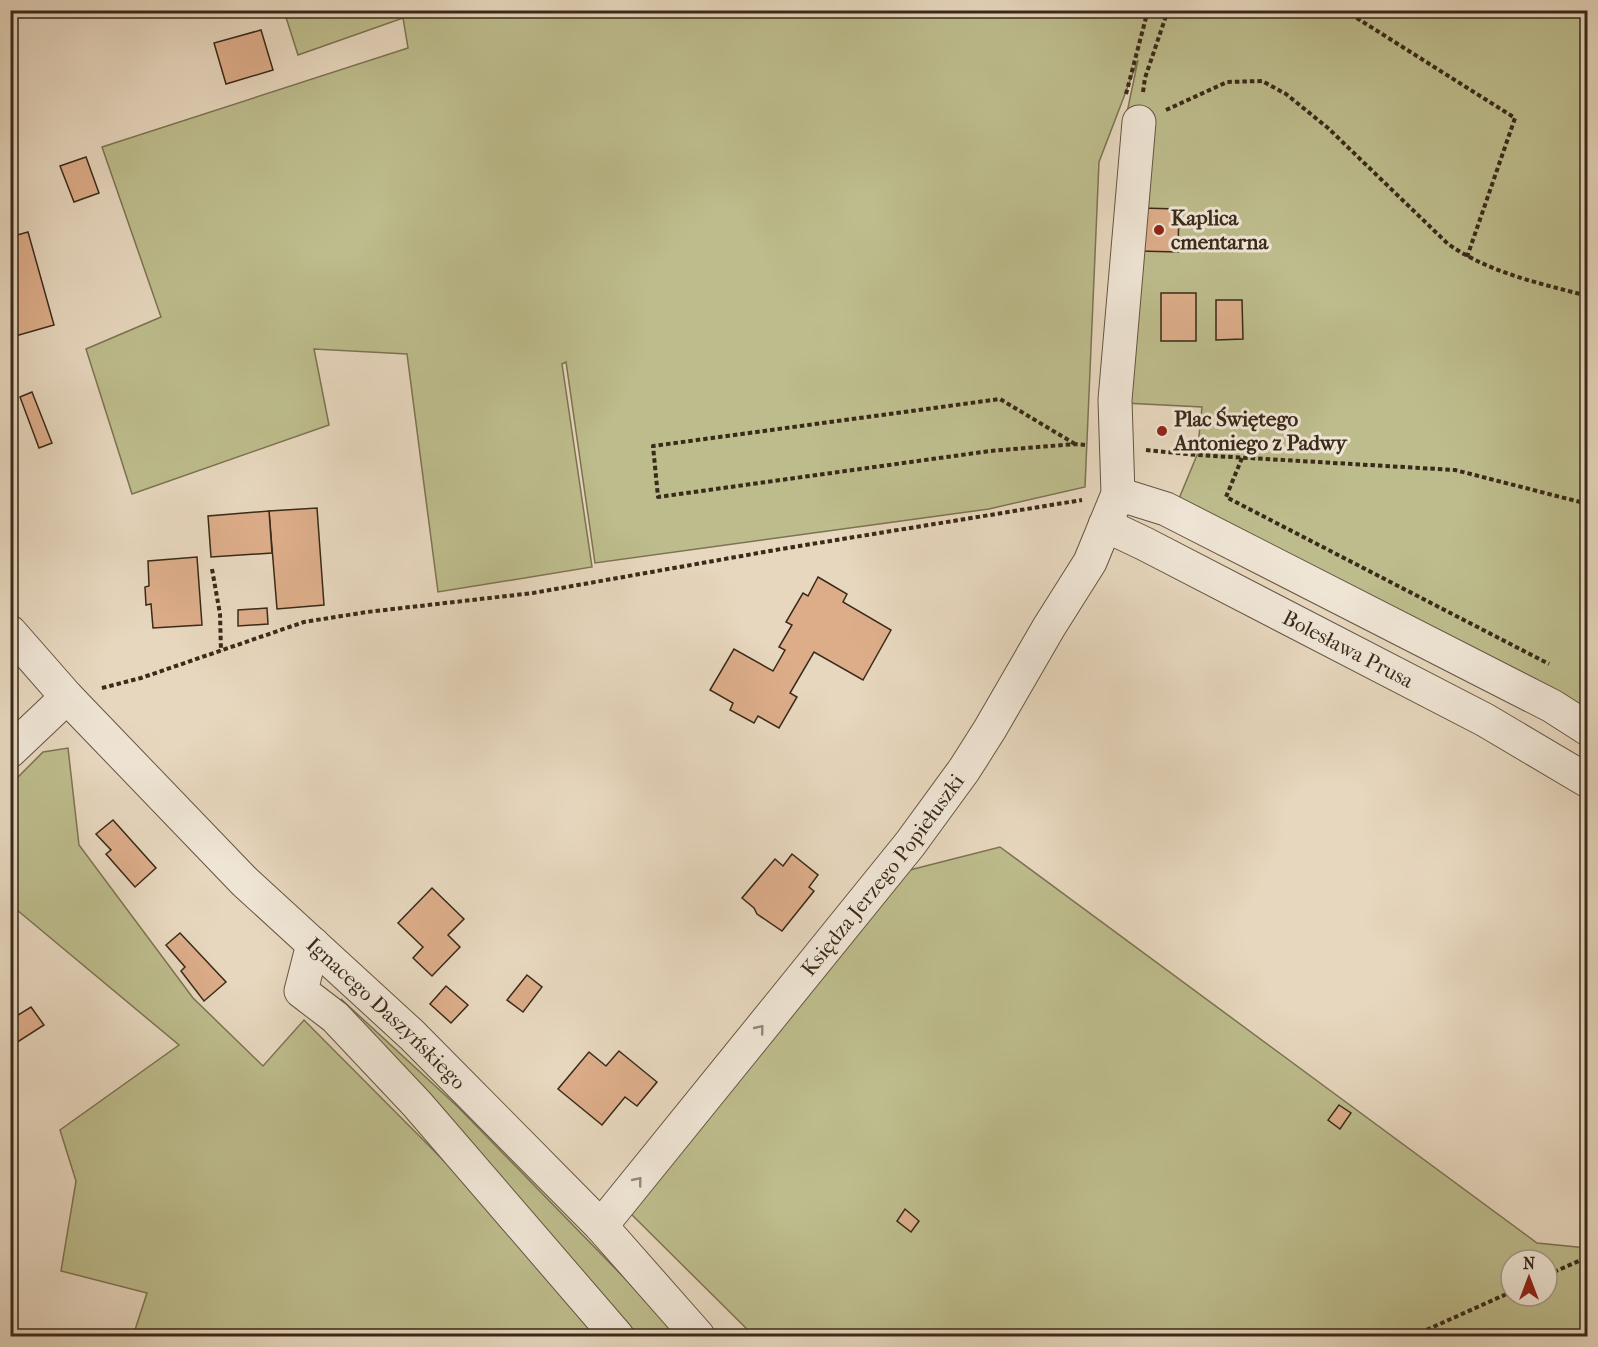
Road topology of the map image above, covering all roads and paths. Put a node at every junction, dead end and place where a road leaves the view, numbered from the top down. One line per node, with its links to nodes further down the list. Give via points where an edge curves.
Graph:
1 (1148, 10): 4 (path)
2 (1168, 10): 4 (path)
3 (1344, 10): 5 (path, via 1515,118)
4 (1131, 113): 5 (path, via 1227,82 1262,81 1286,94 1328,128 1448,244); 8 (street, via 1115,400)
5 (1467, 257): 6 (path, via 1511,276)
6 (1587, 296)
7 (1075, 444): 7 (path, via 990,451 658,496 653,446 1000,399); 8 (path)
8 (1118, 448): 9 (path); 10 (street)
9 (1242, 458): 11 (path, via 1455,470); 16 (path, via 1226,497)
10 (1118, 494): 12 (street, Księdza Jerzego Popiełuszki); 15 (path, via 533,593 304,622); 18 (street, via 1166,509 1552,706)
11 (1587, 504)
12 (1105, 525): 20 (street, Bolesława Prusa, via 1485,720); 22 (street, Księdza Jerzego Popiełuszki, one-way to 12, via 910,844 964,770 1090,562)
13 (212, 569): 15 (path, via 220,614)
14 (10, 632): 17 (street, Ignacego Daszyńskiego)
15 (221, 651): 17 (path)
16 (1549, 664)
17 (67, 697): 19 (street); 21 (street, Ignacego Daszyńskiego, via 245,882)
18 (1587, 729)
19 (10, 751)
20 (1587, 781)
21 (313, 945): 22 (street, Ignacego Daszyńskiego, via 412,1035); 26 (street, via 302,992 335,1017 417,1104)
22 (601, 1226): 27 (street, Ignacego Daszyńskiego)
23 (1587, 1257): 24 (path)
24 (1559, 1270)
25 (1499, 1297): 28 (path)
26 (617, 1336)
27 (698, 1336)
28 (1413, 1336)

